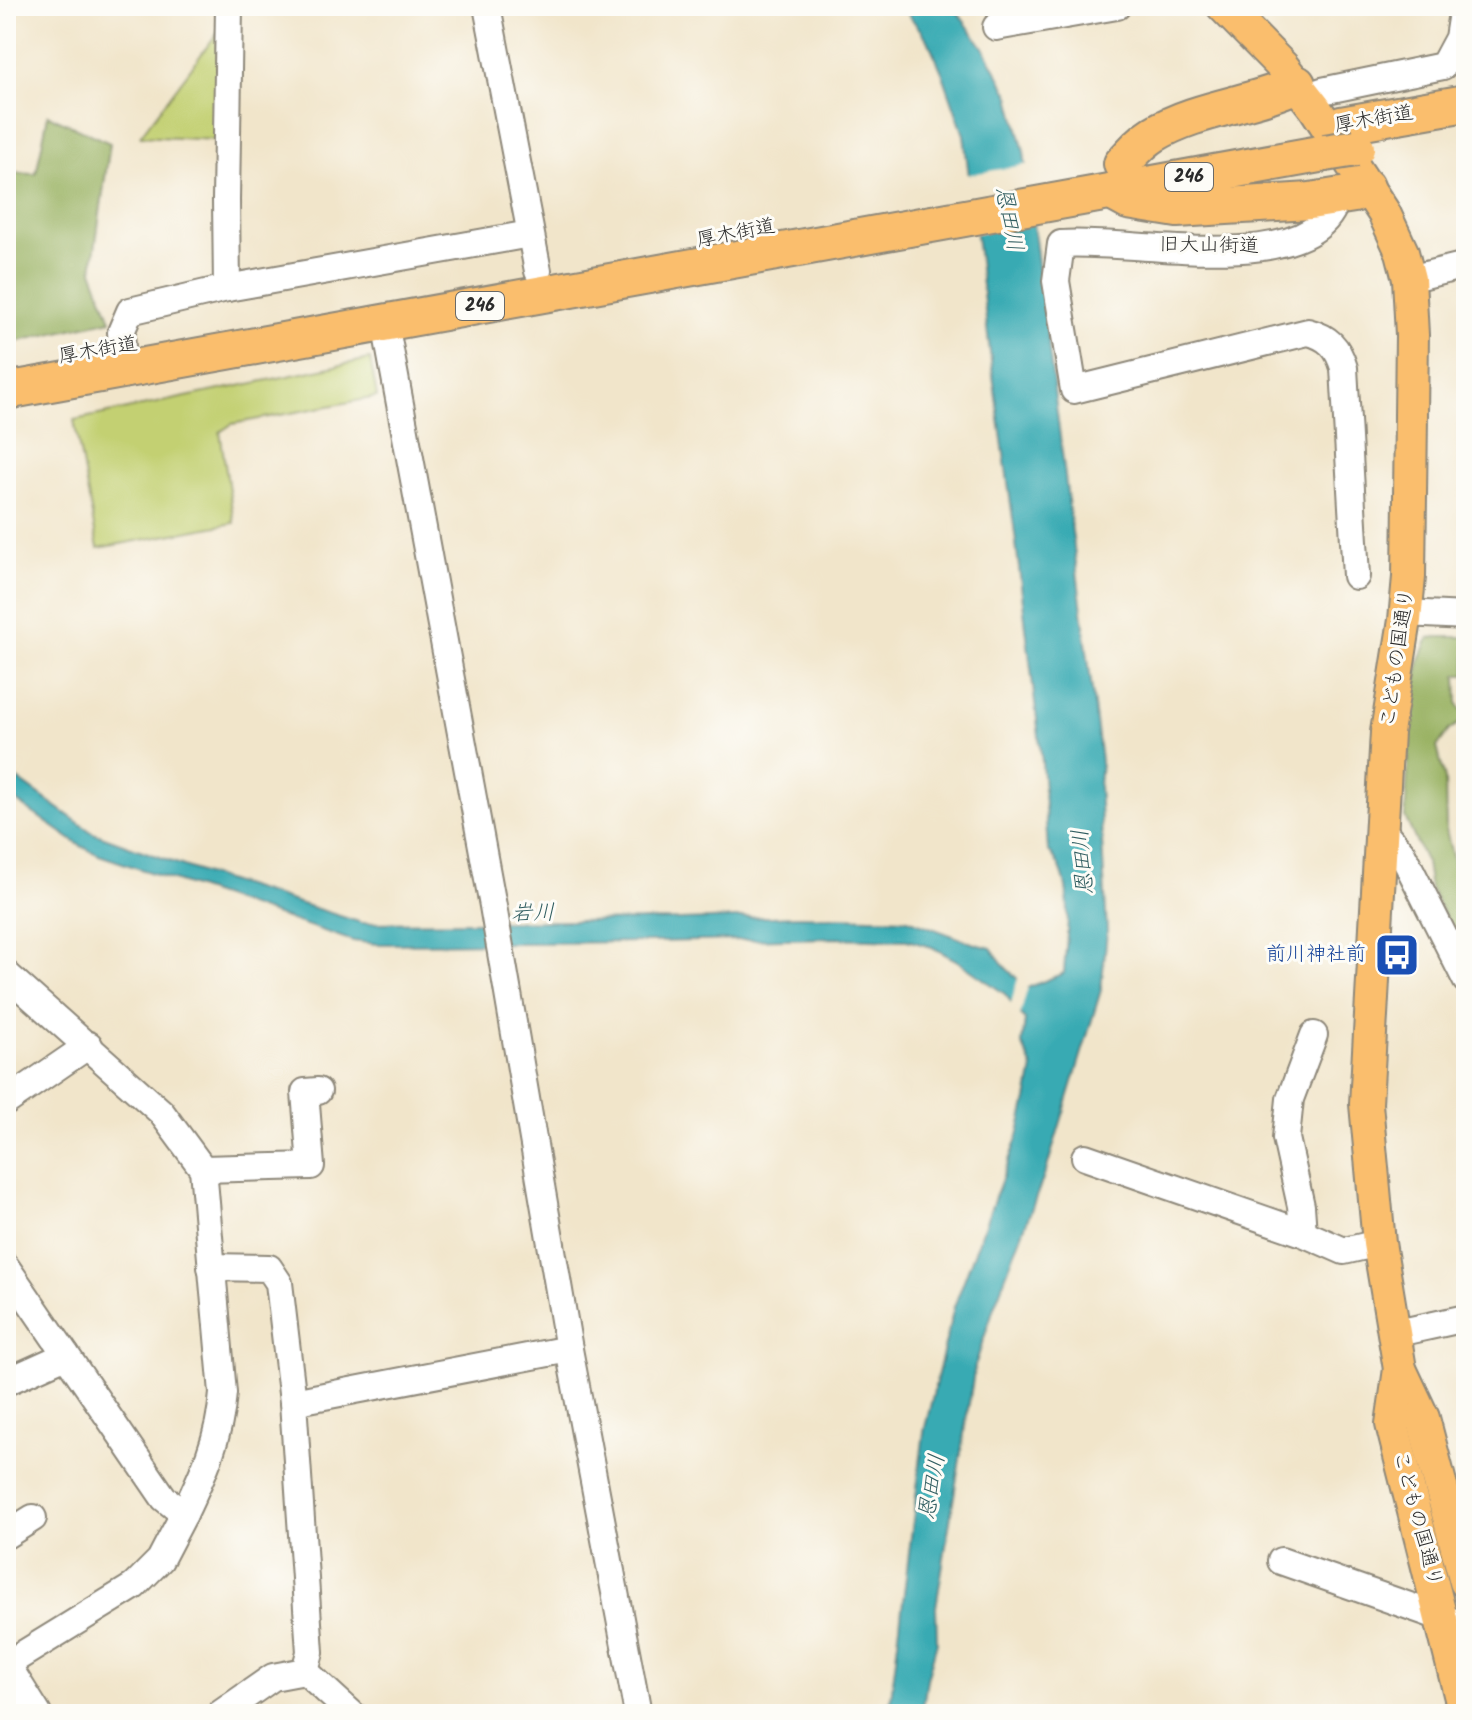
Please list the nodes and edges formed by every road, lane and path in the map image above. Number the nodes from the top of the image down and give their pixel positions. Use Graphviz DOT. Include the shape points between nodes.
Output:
graph roads {
  1 [pos="229,6"];
  2 [pos="487,6"];
  3 [pos="1117,6"];
  4 [pos="1223,6"];
  5 [pos="1463,6"];
  6 [pos="996,27"];
  7 [pos="1466,103"];
  8 [pos="1323,123"];
  9 [pos="1466,128"];
  10 [pos="1116,178"];
  11 [pos="1352,192"];
  12 [pos="951,208"];
  13 [pos="530,234"];
  14 [pos="1466,265"];
  15 [pos="538,271"];
  16 [pos="1409,279"];
  17 [pos="227,288"];
  18 [pos="385,323"];
  19 [pos="122,347"];
  20 [pos="6,367"];
  21 [pos="6,391"];
  22 [pos="1356,576"];
  23 [pos="1405,613"];
  24 [pos="1466,616"];
  25 [pos="1381,828"];
  26 [pos="6,974"];
  27 [pos="1466,980"];
  28 [pos="1314,1035"];
  29 [pos="89,1045"];
  30 [pos="305,1091"];
  31 [pos="6,1102"];
  32 [pos="1085,1157"];
  33 [pos="203,1169"];
  34 [pos="1303,1233"];
  35 [pos="1379,1243"];
  36 [pos="6,1267"];
  37 [pos="211,1267"];
  38 [pos="1466,1318"];
  39 [pos="1393,1334"];
  40 [pos="569,1349"];
  41 [pos="66,1355"];
  42 [pos="1400,1369"];
  43 [pos="6,1382"];
  44 [pos="293,1402"];
  45 [pos="184,1514"];
  46 [pos="33,1518"];
  47 [pos="6,1535"];
  48 [pos="1281,1561"];
  49 [pos="1466,1582"];
  50 [pos="1454,1622"];
  51 [pos="6,1664"];
  52 [pos="305,1671"];
  53 [pos="237,1709"];
  54 [pos="38,1714"];
  55 [pos="352,1714"];
  56 [pos="638,1714"];
  57 [pos="1465,1714"];
  1 -- 17 [label="street"];
  2 -- 13 [label="street"];
  3 -- 6 [label="street"];
  4 -- 8 [label="main road, こどもの国通り"];
  5 -- 8 [label="street" via="1458,38 1443,66 1322,91"];
  7 -- 8 [label="highway, 厚木街道 / 246"];
  8 -- 9 [label="highway, 厚木街道 / 246"];
  8 -- 10 [label="highway, 厚木街道 / 246"];
  8 -- 10 [label="highway" via="1278,93 1152,135"];
  8 -- 11 [label="main road, こどもの国通り"];
  10 -- 11 [label="highway" via="1128,201 1177,209"];
  10 -- 12 [label="highway, 厚木街道 / 246"];
  11 -- 16 [label="main road, こどもの国通り" via="1384,213"];
  11 -- 22 [label="street, 旧大山街道" via="1310,231 1258,249 1061,244 1056,281 1074,390 1308,332 1333,344 1344,368"];
  12 -- 15 [label="highway, 厚木街道 / 246"];
  12 -- 18 [label="highway, 厚木街道 / 246"];
  13 -- 15 [label="street"];
  13 -- 17 [label="street"];
  14 -- 16 [label="street"];
  15 -- 19 [label="highway, 厚木街道 / 246"];
  16 -- 23 [label="main road, こどもの国通り"];
  17 -- 19 [label="street" via="130,311 121,332"];
  18 -- 21 [label="highway, 厚木街道 / 246"];
  18 -- 40 [label="street"];
  19 -- 20 [label="highway, 厚木街道 / 246"];
  23 -- 24 [label="street"];
  23 -- 25 [label="main road, こどもの国通り" via="1389,711"];
  25 -- 27 [label="street" via="1402,853"];
  25 -- 35 [label="main road, こどもの国通り" via="1366,1104"];
  26 -- 29 [label="street"];
  28 -- 34 [label="street" via="1290,1099 1286,1138"];
  29 -- 31 [label="street"];
  29 -- 33 [label="street" via="161,1112"];
  30 -- 33 [label="street" via="311,1166"];
  32 -- 34 [label="street"];
  33 -- 37 [label="street"];
  34 -- 35 [label="street" via="1344,1251"];
  35 -- 39 [label="main road, こどもの国通り"];
  36 -- 41 [label="street"];
  37 -- 44 [label="street" via="269,1268 279,1283"];
  37 -- 45 [label="street" via="221,1422"];
  38 -- 39 [label="street"];
  39 -- 42 [label="main road, こどもの国通り"];
  40 -- 44 [label="street"];
  40 -- 56 [label="street"];
  41 -- 43 [label="street"];
  41 -- 45 [label="street" via="164,1498"];
  42 -- 49 [label="main road, こどもの国通り" via="1423,1418"];
  42 -- 50 [label="main road, こどもの国通り" via="1392,1424"];
  44 -- 52 [label="street" via="310,1652"];
  45 -- 51 [label="street" via="160,1560 134,1586"];
  46 -- 47 [label="street"];
  48 -- 50 [label="street"];
  50 -- 57 [label="main road, こどもの国通り"];
  51 -- 54 [label="street"];
  52 -- 53 [label="street" via="273,1677"];
  52 -- 55 [label="street"];
}
